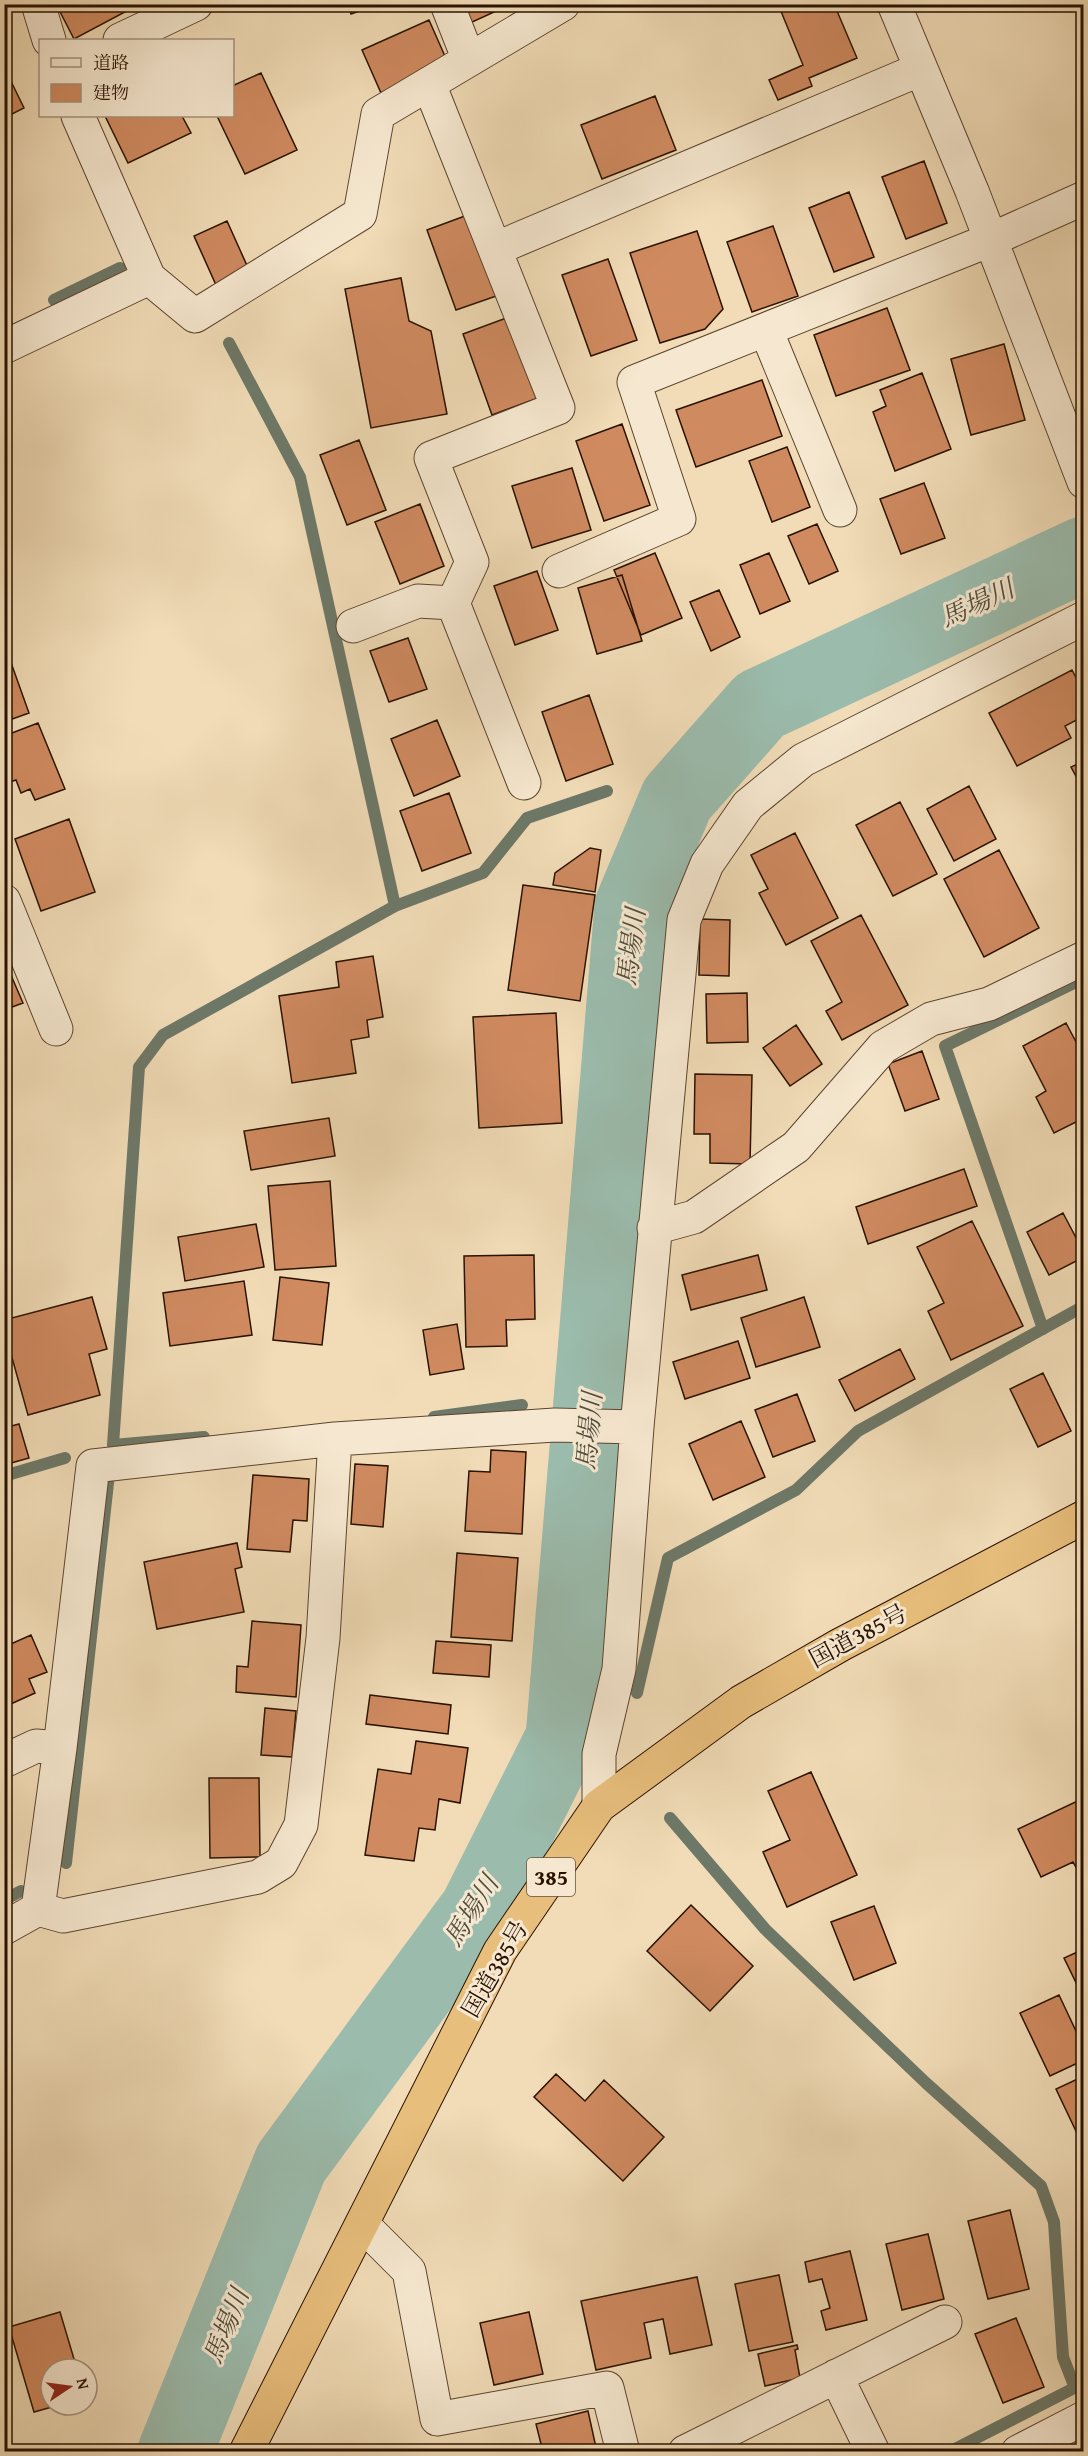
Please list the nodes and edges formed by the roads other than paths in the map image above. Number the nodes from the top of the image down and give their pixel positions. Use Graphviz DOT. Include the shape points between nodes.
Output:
graph roads {
  1 [pos="38,4"];
  2 [pos="196,4"];
  3 [pos="447,4"];
  4 [pos="563,4"];
  5 [pos="894,4"];
  6 [pos="49,39"];
  7 [pos="122,39"];
  8 [pos="470,60"];
  9 [pos="921,69"];
  10 [pos="429,84"];
  11 [pos="78,117"];
  12 [pos="1083,198"];
  13 [pos="990,240"];
  14 [pos="495,249"];
  15 [pos="149,278"];
  16 [pos="766,330"];
  17 [pos="4,347"];
  18 [pos="1083,482"];
  19 [pos="840,510"];
  20 [pos="559,571"];
  21 [pos="453,603"];
  22 [pos="1083,618"];
  23 [pos="353,626"];
  24 [pos="524,783"];
  25 [pos="4,901"];
  26 [pos="1083,958"];
  27 [pos="56,1029"];
  28 [pos="654,1228"];
  29 [pos="637,1426"];
  30 [pos="335,1440"];
  31 [pos="1083,1517"];
  32 [pos="60,1748"];
  33 [pos="4,1761"];
  34 [pos="599,1806"];
  35 [pos="38,1910"];
  36 [pos="4,1928"];
  37 [pos="362,2224"];
  38 [pos="945,2322"];
  39 [pos="836,2376"];
  40 [pos="1083,2418"];
  41 [pos="246,2451"];
  42 [pos="622,2451"];
  43 [pos="685,2451"];
  44 [pos="873,2451"];
  45 [pos="1018,2451"];
  1 -- 6 [label="street"];
  2 -- 7 [label="street"];
  3 -- 8 [label="street"];
  4 -- 8 [label="street"];
  5 -- 9 [label="street"];
  8 -- 10 [label="street"];
  9 -- 13 [label="street"];
  9 -- 14 [label="street"];
  10 -- 14 [label="street"];
  10 -- 15 [label="street" via="378,114 360,214 195,316"];
  11 -- 15 [label="street"];
  12 -- 13 [label="street"];
  13 -- 16 [label="street"];
  13 -- 18 [label="street"];
  14 -- 21 [label="street" via="558,408 432,458 472,562"];
  15 -- 17 [label="street"];
  16 -- 19 [label="street"];
  16 -- 20 [label="street" via="634,381 679,519"];
  21 -- 23 [label="street" via="418,601"];
  21 -- 24 [label="street"];
  22 -- 28 [label="street" via="803,760 748,805 707,864 684,920"];
  25 -- 27 [label="street"];
  26 -- 28 [label="street" via="989,1004 931,1019 883,1047 796,1147 694,1217"];
  28 -- 29 [label="street"];
  29 -- 30 [label="street" via="555,1425"];
  29 -- 34 [label="street" via="619,1669 599,1754"];
  30 -- 32 [label="street" via="93,1466"];
  30 -- 35 [label="street" via="323,1638 301,1825 281,1863 258,1877 63,1916"];
  31 -- 34 [label="highway, 国道385号 / 385" via="840,1645 741,1702"];
  32 -- 33 [label="street" via="36,1746"];
  32 -- 35 [label="street"];
  34 -- 37 [label="highway, 国道385号 / 385" via="500,1951"];
  35 -- 36 [label="street"];
  37 -- 41 [label="highway, 国道385号 / 385"];
  37 -- 42 [label="street" via="409,2271 437,2419 607,2388"];
  38 -- 39 [label="street"];
  39 -- 43 [label="street"];
  39 -- 44 [label="street"];
  40 -- 45 [label="street"];
}
